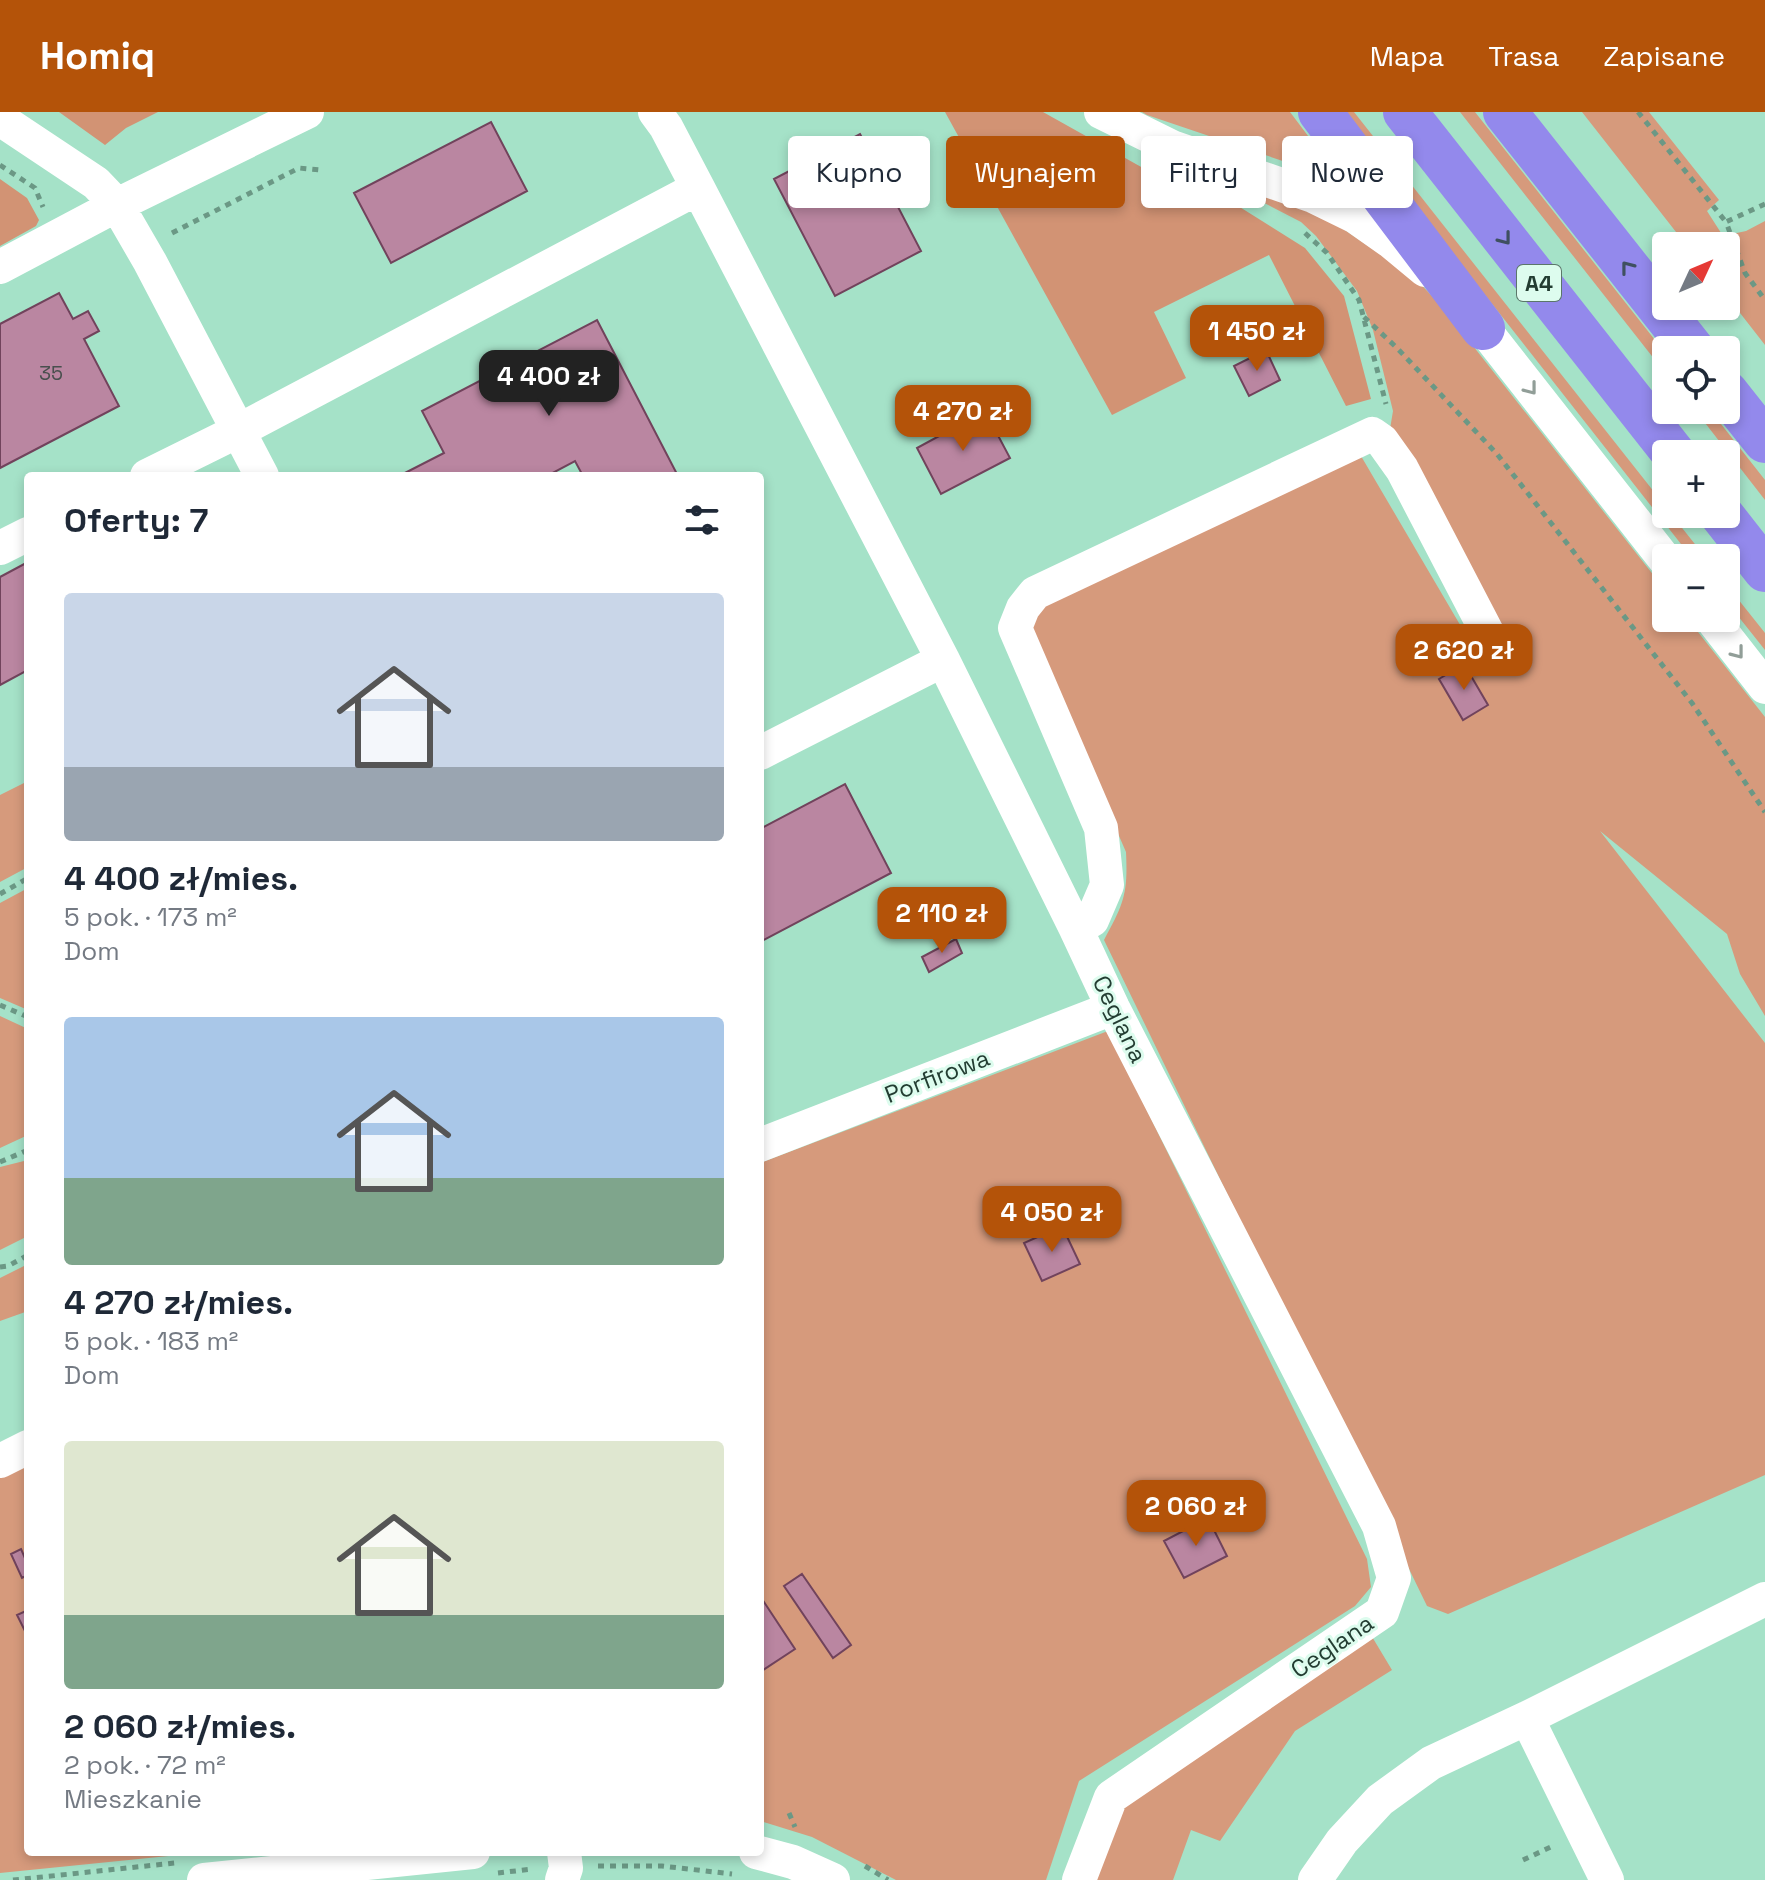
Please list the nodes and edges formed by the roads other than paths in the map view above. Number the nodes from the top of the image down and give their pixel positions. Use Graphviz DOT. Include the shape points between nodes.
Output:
graph roads {
  1 [pos="307,112"];
  2 [pos="655,112"];
  3 [pos="1101,112"];
  4 [pos="1320,112"];
  5 [pos="1405,112"];
  6 [pos="1505,112"];
  7 [pos="0,119"];
  8 [pos="698,188"];
  9 [pos="117,205"];
  10 [pos="0,267"];
  11 [pos="1483,328"];
  12 [pos="1682,336"];
  13 [pos="1740,410"];
  14 [pos="238,431"];
  15 [pos="1663,440"];
  16 [pos="1765,441"];
  17 [pos="155,472"];
  18 [pos="260,472"];
  19 [pos="1732,528"];
  20 [pos="24,536"];
  21 [pos="1653,544"];
  22 [pos="0,548"];
  23 [pos="1765,570"];
  24 [pos="1487,632"];
  25 [pos="1722,632"];
  26 [pos="943,660"];
  27 [pos="1765,687"];
  28 [pos="764,751"];
  29 [pos="1076,929"];
  30 [pos="1113,1008"];
  31 [pos="764,1143"];
  32 [pos="24,1449"];
  33 [pos="0,1461"];
  34 [pos="1765,1599"];
  35 [pos="1527,1718"];
  36 [pos="764,1854"];
  37 [pos="414,1856"];
  38 [pos="564,1856"];
  39 [pos="193,1871"];
  40 [pos="818,1877"];
  41 [pos="562,1880"];
  42 [pos="1079,1880"];
  43 [pos="1315,1880"];
  44 [pos="1607,1880"];
  1 -- 9 [label="street"];
  2 -- 8 [label="street, Ceglana"];
  3 -- 11 [label="street" via="1172,147 1286,185 1356,217 1407,254"];
  4 -- 11 [label="highway"];
  5 -- 15 [label="highway, A4, one-way"];
  12 -- 6 [label="highway, one-way"];
  7 -- 9 [label="street" via="96,183"];
  8 -- 14 [label="street"];
  8 -- 26 [label="street, Ceglana"];
  9 -- 10 [label="street"];
  9 -- 14 [label="street"];
  11 -- 21 [label="street, one-way"];
  13 -- 16 [label="highway"];
  14 -- 17 [label="street"];
  14 -- 18 [label="street"];
  19 -- 23 [label="highway"];
  20 -- 22 [label="street"];
  24 -- 29 [label="street" via="1402,469 1372,434 1035,593 1015,628 1101,828 1107,885 1092,920"];
  25 -- 27 [label="street, one-way"];
  26 -- 28 [label="street"];
  26 -- 29 [label="street, Ceglana"];
  29 -- 30 [label="street, Ceglana"];
  30 -- 31 [label="street, Porfirowa"];
  30 -- 42 [label="street, Ceglana" via="1379,1526 1394,1578 1382,1612 1111,1797"];
  32 -- 33 [label="street"];
  34 -- 35 [label="street"];
  35 -- 43 [label="street" via="1431,1763 1380,1800"];
  35 -- 44 [label="street"];
  36 -- 40 [label="street" via="793,1862"];
  37 -- 39 [label="street"];
  38 -- 41 [label="street"];
}
